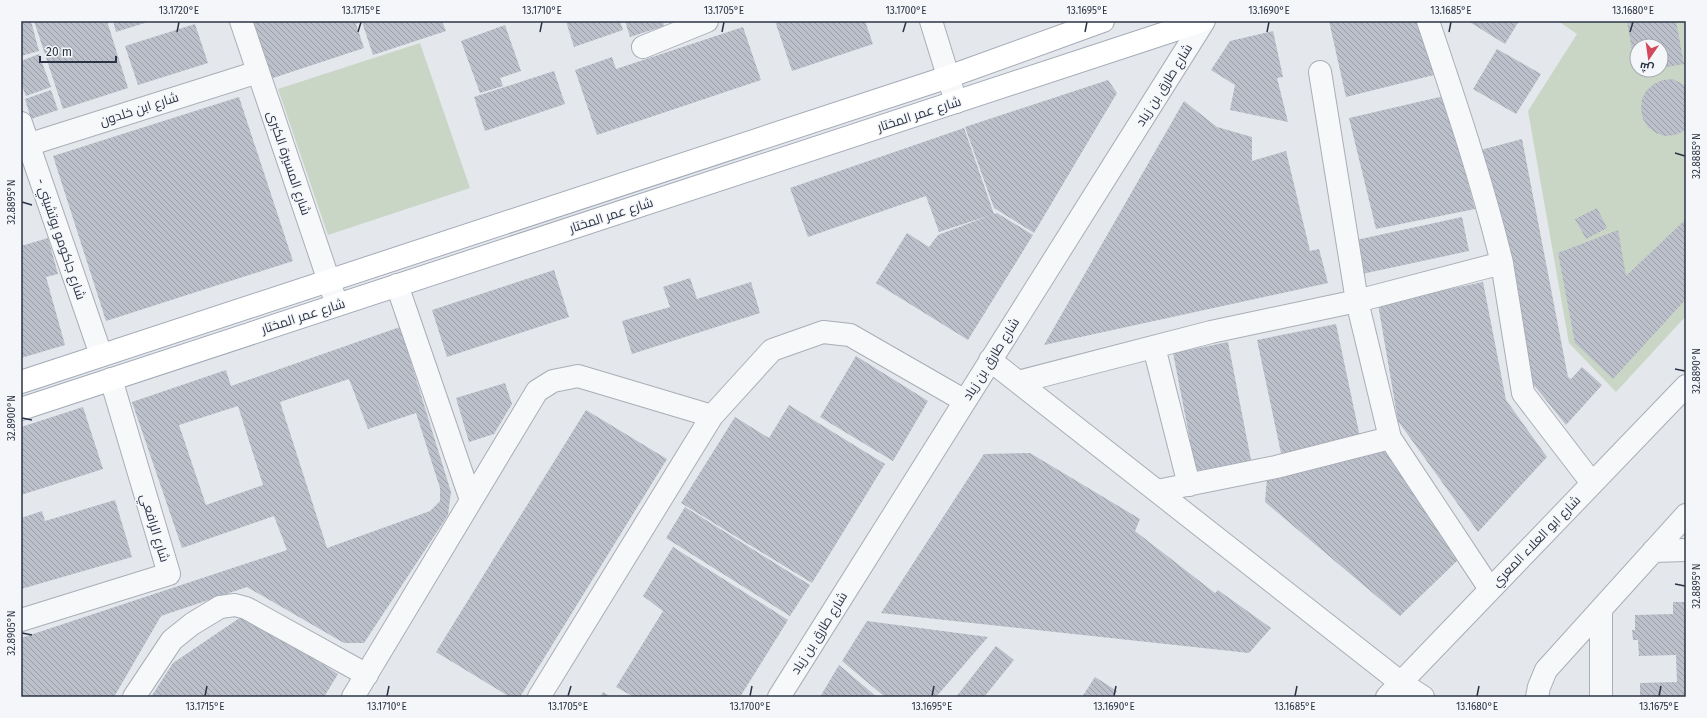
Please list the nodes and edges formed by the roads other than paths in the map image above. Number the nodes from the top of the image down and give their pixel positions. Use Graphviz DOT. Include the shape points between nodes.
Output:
graph roads {
  1 [pos="241,21"];
  2 [pos="707,21"];
  3 [pos="930,21"];
  4 [pos="1103,21"];
  5 [pos="1203,21"];
  6 [pos="1428,21"];
  7 [pos="643,47"];
  8 [pos="258,72"];
  9 [pos="1320,72"];
  10 [pos="948,77"];
  11 [pos="956,102"];
  12 [pos="21,123"];
  13 [pos="25,146"];
  14 [pos="1502,263"];
  15 [pos="329,280"];
  16 [pos="396,285"];
  17 [pos="1357,301"];
  18 [pos="337,305"];
  19 [pos="1154,347"];
  20 [pos="101,355"];
  21 [pos="990,360"];
  22 [pos="111,379"];
  23 [pos="21,382"];
  24 [pos="1018,382"];
  25 [pos="1686,386"];
  26 [pos="965,401"];
  27 [pos="21,409"];
  28 [pos="712,416"];
  29 [pos="1390,438"];
  30 [pos="1592,483"];
  31 [pos="1189,485"];
  32 [pos="1157,491"];
  33 [pos="471,500"];
  34 [pos="1686,515"];
  35 [pos="1686,550"];
  36 [pos="1653,551"];
  37 [pos="1490,589"];
  38 [pos="1601,610"];
  39 [pos="21,620"];
  40 [pos="367,675"];
  41 [pos="1399,692"];
  42 [pos="134,697"];
  43 [pos="353,697"];
  44 [pos="539,697"];
  45 [pos="779,697"];
  46 [pos="1423,697"];
  47 [pos="1537,697"];
  48 [pos="1601,697"];
  1 -- 8 [label="street, شارع المسيرة الكبرى"];
  2 -- 7 [label="street"];
  3 -- 10 [label="street"];
  4 -- 10 [label="main road, شارع عمر المختار"];
  5 -- 11 [label="main road, شارع عمر المختار"];
  5 -- 21 [label="street, شارع طارق بن زياد"];
  6 -- 14 [label="street" via="1488,205"];
  8 -- 13 [label="street, شارع ابن خلدون"];
  8 -- 15 [label="street, شارع المسيرة الكبرى"];
  9 -- 17 [label="street"];
  10 -- 11 [label="street"];
  10 -- 15 [label="main road, شارع عمر المختار"];
  11 -- 16 [label="main road, شارع عمر المختار"];
  12 -- 13 [label="street, - شارع جاكومو بوتشيني"];
  13 -- 20 [label="street, - شارع جاكومو بوتشيني"];
  14 -- 17 [label="street"];
  14 -- 30 [label="street" via="1523,393"];
  15 -- 18 [label="street, شارع المسيرة الكبرى"];
  15 -- 20 [label="main road, شارع عمر المختار"];
  16 -- 18 [label="main road, شارع عمر المختار"];
  16 -- 33 [label="street"];
  17 -- 19 [label="street" via="1211,332"];
  17 -- 29 [label="street"];
  18 -- 22 [label="main road, شارع عمر المختار"];
  19 -- 24 [label="street"];
  19 -- 31 [label="street"];
  20 -- 23 [label="main road, شارع عمر المختار"];
  21 -- 24 [label="street"];
  21 -- 26 [label="street, شارع طارق بن زياد"];
  22 -- 27 [label="main road, شارع عمر المختار"];
  22 -- 39 [label="street, شارع الرافعي" via="169,574"];
  24 -- 32 [label="street"];
  25 -- 30 [label="street, شارع ابو العلاء المعري"];
  26 -- 28 [label="street" via="850,335 823,332 772,350"];
  26 -- 45 [label="street, شارع طارق بن زياد"];
  28 -- 33 [label="street" via="578,376 553,381 537,391"];
  28 -- 44 [label="street"];
  29 -- 31 [label="street" via="1276,467"];
  29 -- 37 [label="street"];
  30 -- 37 [label="street, شارع ابو العلاء المعري"];
  31 -- 32 [label="street"];
  32 -- 41 [label="street"];
  33 -- 40 [label="street"];
  34 -- 36 [label="street"];
  35 -- 36 [label="street"];
  36 -- 38 [label="street"];
  37 -- 41 [label="street, شارع ابو العلاء المعري"];
  38 -- 47 [label="street" via="1546,670"];
  38 -- 48 [label="street"];
  40 -- 42 [label="street" via="246,608 235,605 220,607 172,640"];
  40 -- 43 [label="street"];
  41 -- 46 [label="street"];
}
